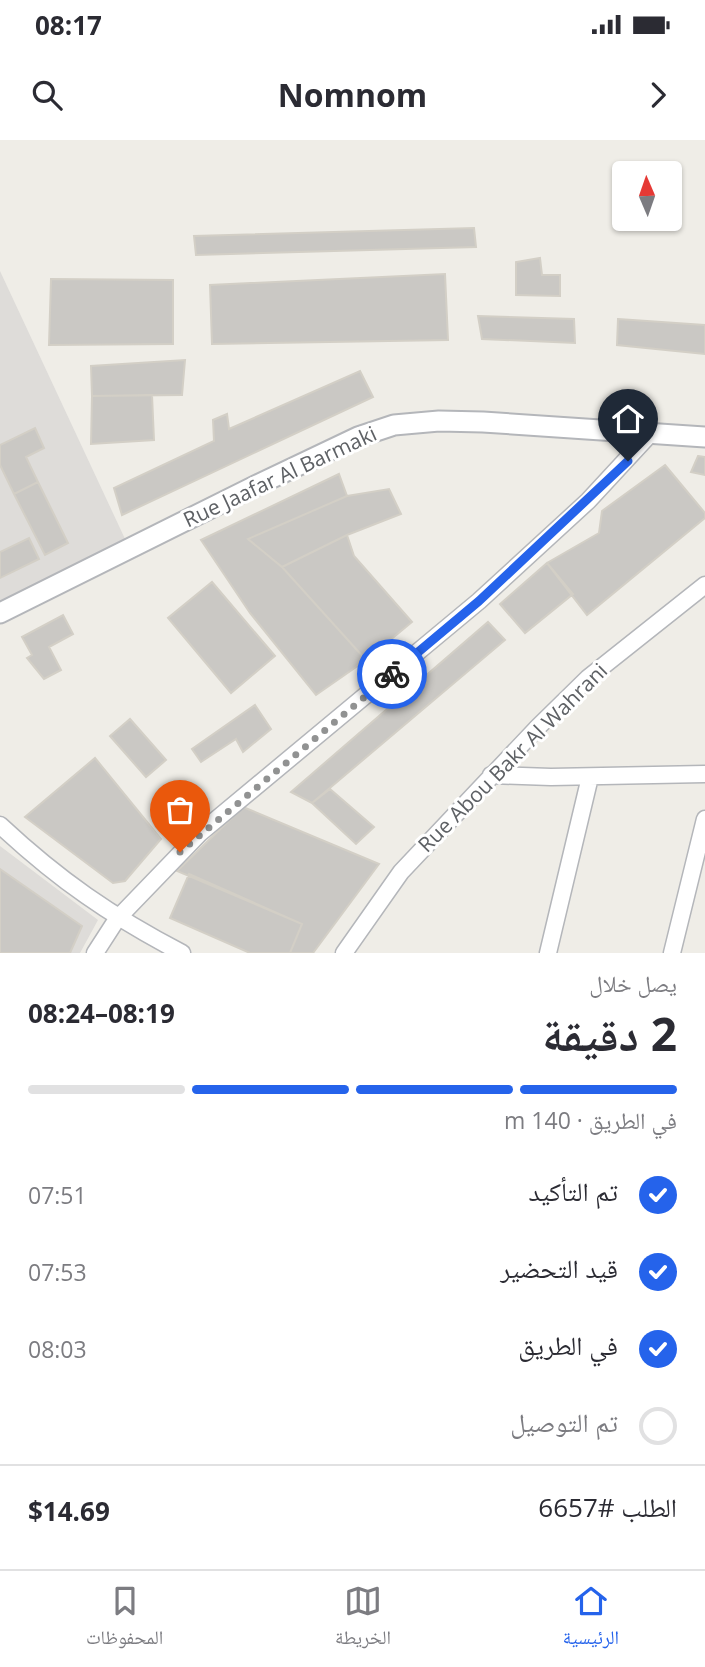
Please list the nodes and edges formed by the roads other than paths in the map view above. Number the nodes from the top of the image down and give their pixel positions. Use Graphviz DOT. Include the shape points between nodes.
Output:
graph roads {
  1 [pos="650,434"];
  2 [pos="705,437"];
  3 [pos="705,585"];
  4 [pos="0,613"];
  5 [pos="705,774"];
  6 [pos="492,775"];
  7 [pos="590,777"];
  8 [pos="705,819"];
  9 [pos="0,825"];
  10 [pos="117,919"];
  11 [pos="94,953"];
  12 [pos="182,953"];
  13 [pos="344,953"];
  14 [pos="548,953"];
  15 [pos="672,953"];
  1 -- 2 [label="street, Rue Jaafar Al Barmaki"];
  1 -- 4 [label="street, Rue Jaafar Al Barmaki" via="483,422 394,425 255,486"];
  1 -- 10 [label="street" via="588,501 479,601 210,824"];
  3 -- 6 [label="street, Rue Abou Bakr Al Wahrani" via="588,678"];
  5 -- 7 [label="street"];
  6 -- 7 [label="street"];
  6 -- 13 [label="street, Rue Abou Bakr Al Wahrani" via="401,872"];
  7 -- 14 [label="street"];
  8 -- 15 [label="street"];
  9 -- 10 [label="street" via="34,858"];
  10 -- 11 [label="street"];
  10 -- 12 [label="street"];
}
